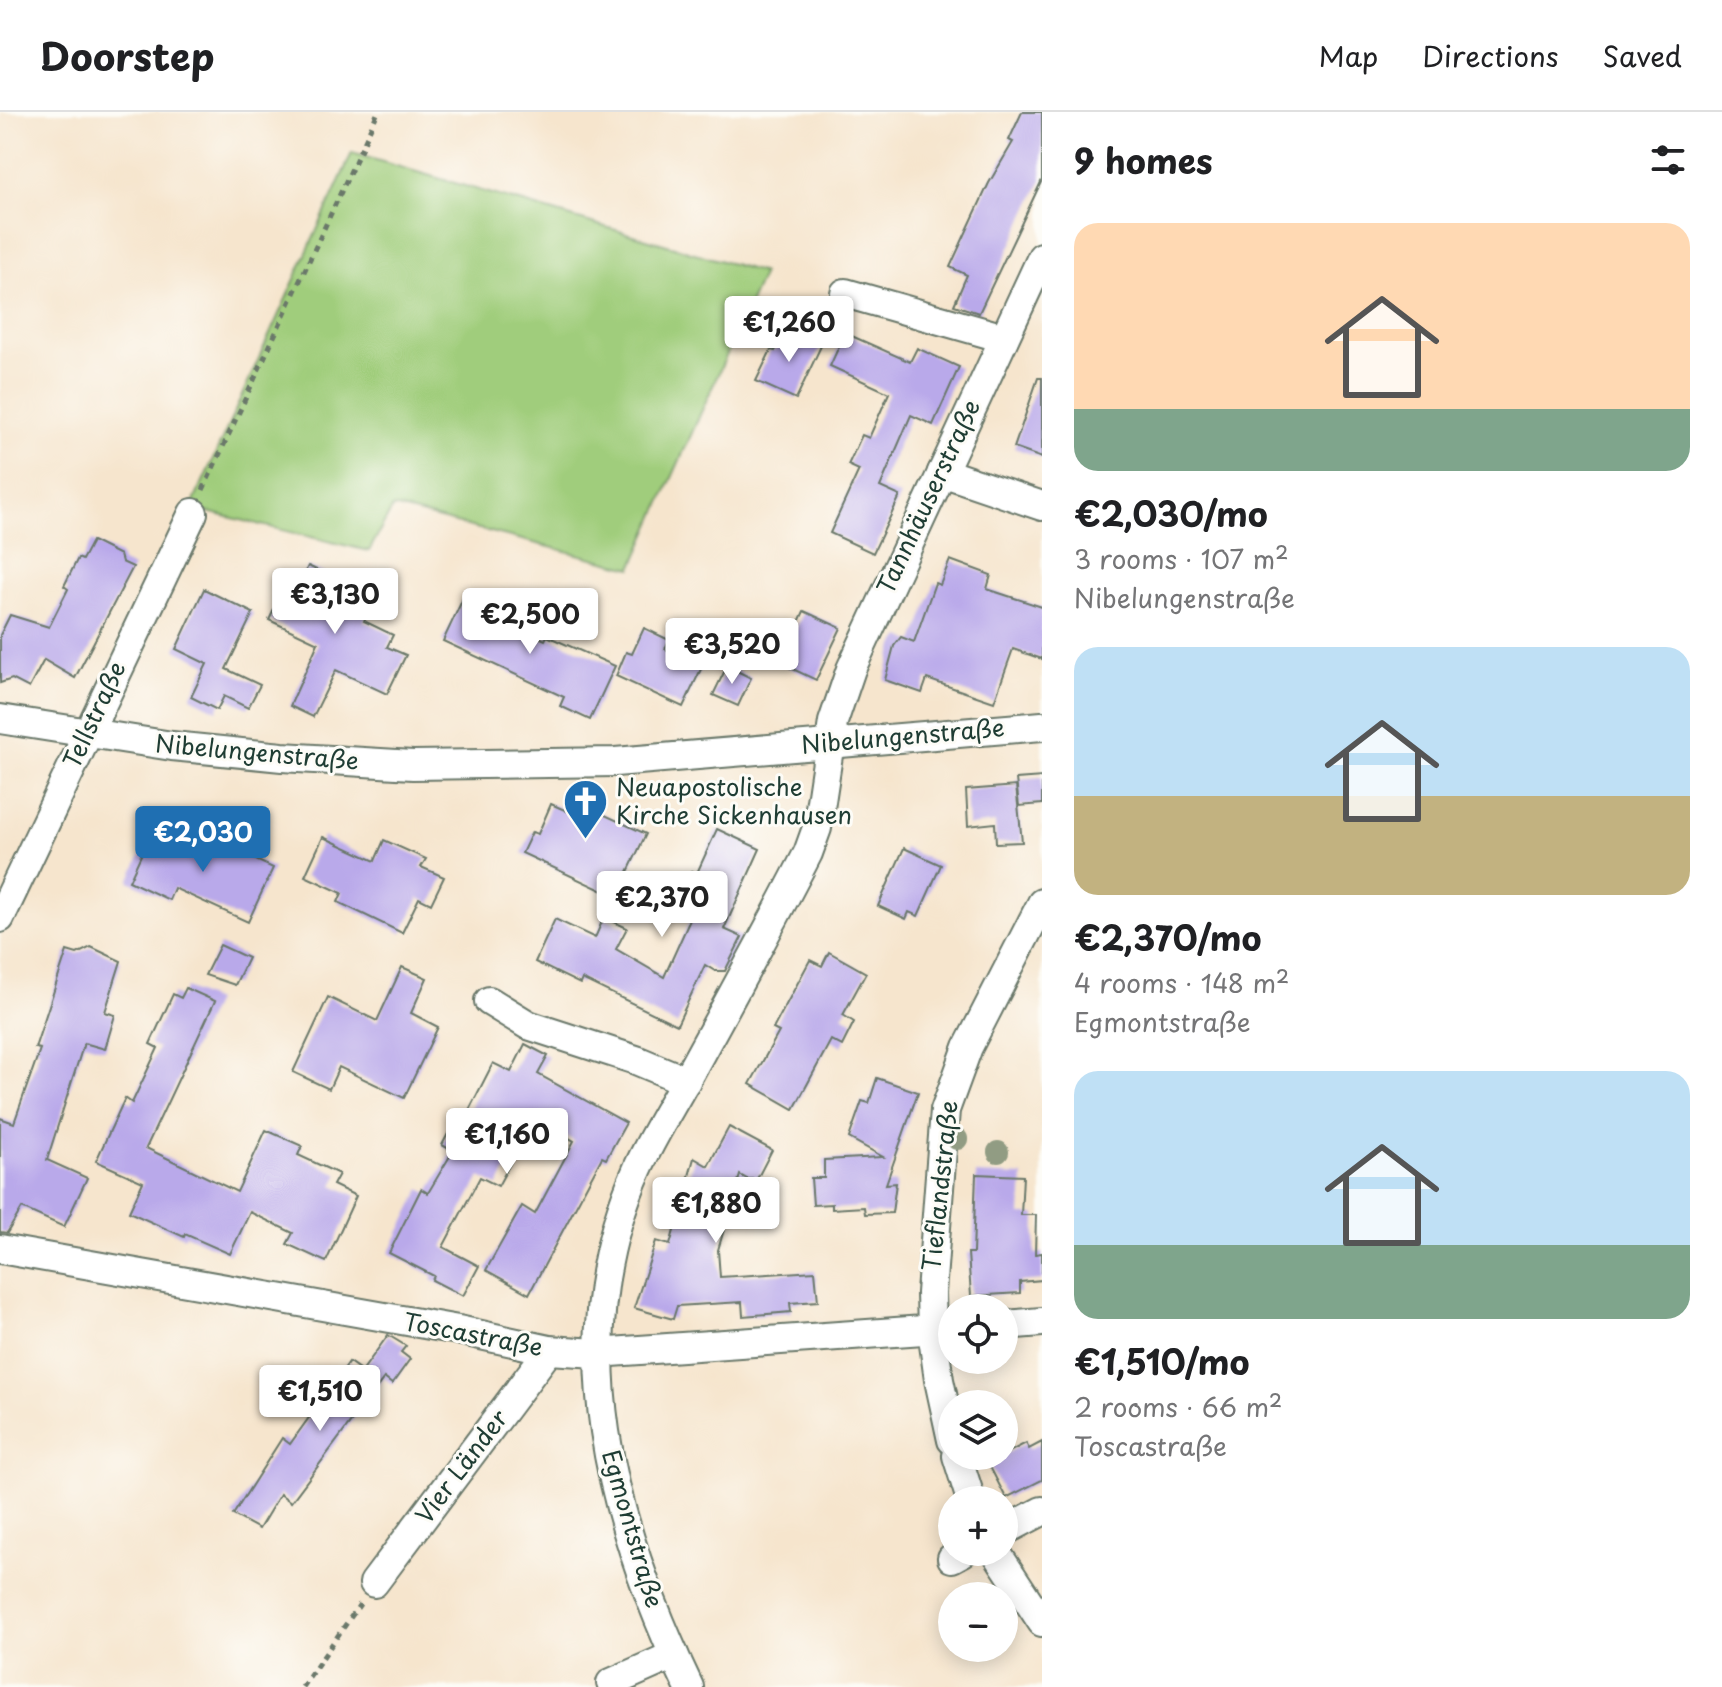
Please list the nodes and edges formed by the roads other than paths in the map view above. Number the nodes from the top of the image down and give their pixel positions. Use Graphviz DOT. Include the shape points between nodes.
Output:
graph roads {
  1 [pos="1042,257"];
  2 [pos="845,293"];
  3 [pos="1004,338"];
  4 [pos="942,472"];
  5 [pos="1042,506"];
  6 [pos="193,513"];
  7 [pos="0,719"];
  8 [pos="1042,726"];
  9 [pos="86,734"];
  10 [pos="829,743"];
  11 [pos="1042,903"];
  12 [pos="0,918"];
  13 [pos="489,1001"];
  14 [pos="686,1081"];
  15 [pos="0,1249"];
  16 [pos="938,1301"];
  17 [pos="1042,1322"];
  18 [pos="1018,1324"];
  19 [pos="938,1329"];
  20 [pos="549,1350"];
  21 [pos="597,1353"];
  22 [pos="1042,1511"];
  23 [pos="1018,1524"];
  24 [pos="1005,1566"];
  25 [pos="374,1583"];
  26 [pos="1042,1622"];
  27 [pos="674,1655"];
  28 [pos="611,1683"];
  29 [pos="689,1687"];
  1 -- 3 [label="street, Tannhäuserstraße"];
  2 -- 3 [label="street"];
  3 -- 4 [label="street, Tannhäuserstraße"];
  4 -- 5 [label="street"];
  4 -- 10 [label="street, Tannhäuserstraße" via="851,669"];
  6 -- 9 [label="street, Tellstraße"];
  7 -- 9 [label="street, Nibelungenstraße"];
  8 -- 10 [label="street, Nibelungenstraße"];
  9 -- 10 [label="street, Nibelungenstraße" via="282,757 413,765 615,762"];
  9 -- 12 [label="street, Tellstraße"];
  10 -- 14 [label="street, Egmontstraße" via="817,828 808,853"];
  11 -- 16 [label="street, Tieflandstraße" via="968,1047 945,1110 932,1259"];
  13 -- 14 [label="street" via="528,1025"];
  14 -- 21 [label="street, Egmontstraße" via="626,1201 604,1285"];
  15 -- 20 [label="street, Toscastraße"];
  17 -- 18 [label="street"];
  19 -- 21 [label="street, Toscastraße"];
  20 -- 21 [label="street, Toscastraße"];
  20 -- 25 [label="street, Vier Länder"];
  21 -- 27 [label="street, Egmontstraße" via="599,1395 619,1503"];
  22 -- 23 [label="street"];
  24 -- 26 [label="street"];
  27 -- 28 [label="street"];
  27 -- 29 [label="street, Egmontstraße"];
}
